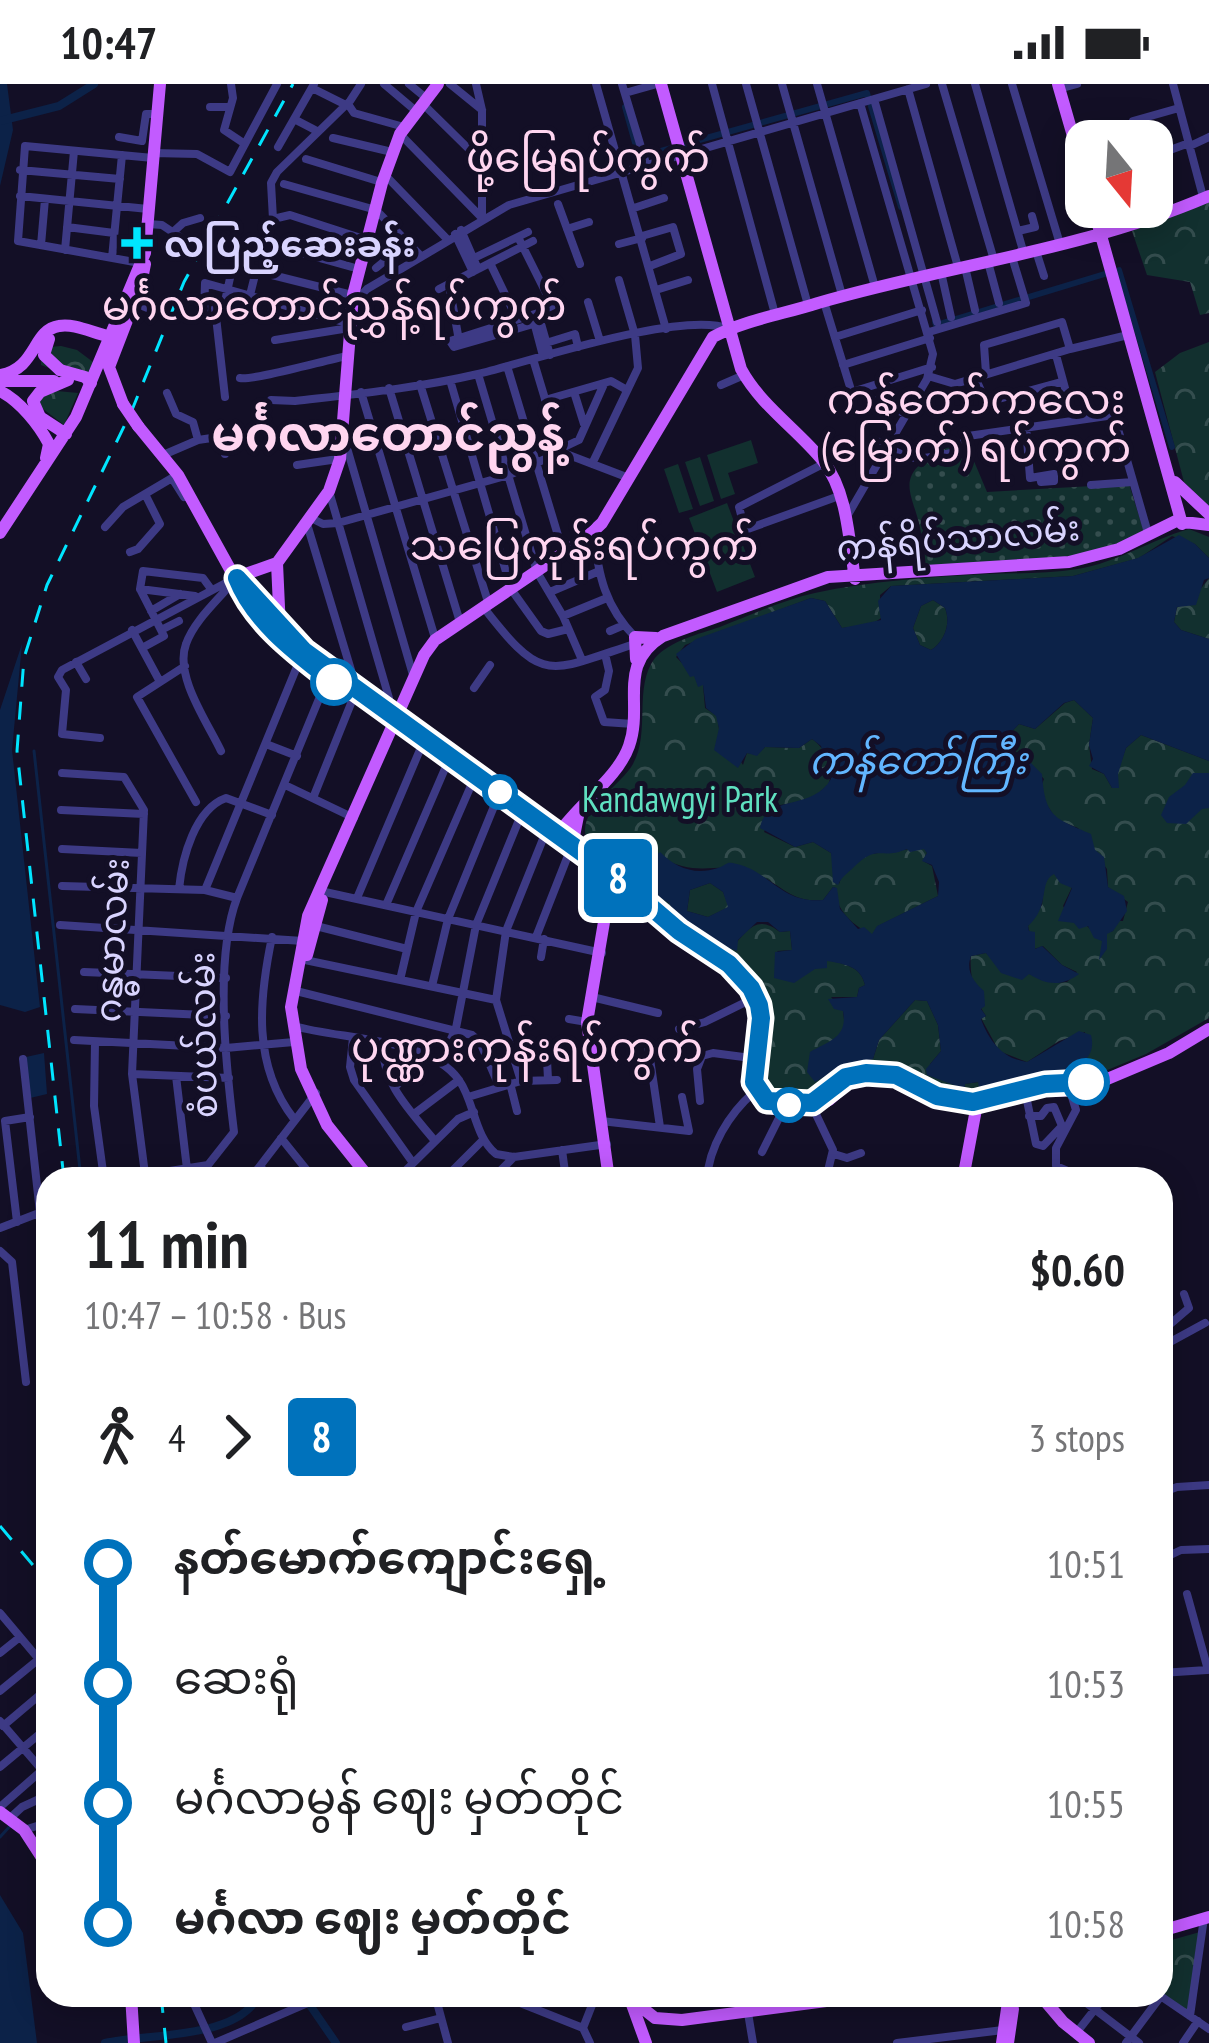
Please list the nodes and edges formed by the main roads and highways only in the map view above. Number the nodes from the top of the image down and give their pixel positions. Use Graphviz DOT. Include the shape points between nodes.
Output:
graph roads {
  1 [pos="160,84"];
  2 [pos="438,84"];
  3 [pos="659,84"];
  4 [pos="1067,85"];
  5 [pos="1072,120"];
  6 [pos="1206,190"];
  7 [pos="1100,228"];
  8 [pos="1100,231"];
  9 [pos="143,258"];
  10 [pos="730,329"];
  11 [pos="108,337"];
  12 [pos="64,375"];
  13 [pos="0,378"];
  14 [pos="96,380"];
  15 [pos="0,391"];
  16 [pos="123,404"];
  17 [pos="43,433"];
  18 [pos="64,437"];
  19 [pos="1168,464"];
  20 [pos="44,465"];
  21 [pos="1175,482"];
  22 [pos="1209,514"];
  23 [pos="1185,523"];
  24 [pos="1209,528"];
  25 [pos="0,533"];
  26 [pos="277,563"];
  27 [pos="855,577"];
  28 [pos="237,578"];
  29 [pos="483,609"];
  30 [pos="278,631"];
  31 [pos="642,645"];
  32 [pos="303,654"];
  33 [pos="426,657"];
  34 [pos="356,693"];
  35 [pos="394,719"];
  36 [pos="600,789"];
  37 [pos="353,818"];
  38 [pos="563,837"];
  39 [pos="614,878"];
  40 [pos="634,898"];
  41 [pos="609,907"];
  42 [pos="306,942"];
  43 [pos="600,953"];
  44 [pos="753,998"];
  45 [pos="1209,1025"];
  46 [pos="590,1026"];
  47 [pos="296,1032"];
  48 [pos="754,1092"];
  49 [pos="314,1094"];
  50 [pos="977,1104"];
  51 [pos="812,1106"];
  52 [pos="360,1167"];
  53 [pos="369,1167"];
  54 [pos="611,1167"];
  55 [pos="965,1167"];
  56 [pos="3,1812"];
  57 [pos="27,1833"];
  58 [pos="36,1837"];
  59 [pos="36,1848"];
  60 [pos="1207,1921"];
  61 [pos="1173,1931"];
  62 [pos="132,2007"];
  63 [pos="635,2007"];
  64 [pos="643,2007"];
  65 [pos="651,2007"];
  66 [pos="760,2007"];
  67 [pos="1009,2007"];
  68 [pos="1046,2007"];
  69 [pos="750,2010"];
  70 [pos="656,2018"];
  71 [pos="647,2038"];
  72 [pos="1005,2038"];
  73 [pos="1081,2041"];
  74 [pos="134,2043"];
  1 -- 9 [label="main road"];
  2 -- 26 [label="main road" via="392,152 359,268 340,459 329,491"];
  3 -- 10 [label="main road"];
  4 -- 5 [label="main road"];
  6 -- 8 [label="main road"];
  6 -- 8 [label="main road"];
  7 -- 8 [label="main road"];
  8 -- 10 [label="main road"];
  8 -- 19 [label="main road"];
  9 -- 11 [label="main road"];
  9 -- 16 [label="main road" via="142,284 110,367"];
  10 -- 27 [label="main road" via="761,399 825,463 840,495"];
  10 -- 29 [label="main road" via="700,353 594,532"];
  11 -- 13 [label="main road" via="54,326 22,368"];
  11 -- 14 [label="main road"];
  12 -- 13 [label="main road"];
  12 -- 14 [label="main road, bridge"];
  12 -- 14 [label="main road" via="43,350 62,332 91,343"];
  12 -- 18 [label="main road" via="33,401"];
  14 -- 16 [label="main road"];
  14 -- 18 [label="main road"];
  15 -- 17 [label="main road"];
  16 -- 28 [label="main road, bridge" via="163,454"];
  17 -- 18 [label="main road"];
  17 -- 20 [label="main road"];
  18 -- 20 [label="main road"];
  19 -- 21 [label="main road"];
  19 -- 23 [label="main road"];
  20 -- 25 [label="main road"];
  21 -- 22 [label="main road"];
  21 -- 23 [label="main road"];
  23 -- 24 [label="main road"];
  23 -- 27 [label="main road, ကန်ရိပ်သာလမ်း" via="1069,562"];
  23 -- 27 [label="main road" via="1124,555 1077,567"];
  26 -- 28 [label="main road"];
  26 -- 30 [label="main road"];
  27 -- 31 [label="main road"];
  27 -- 31 [label="main road, ကန်ရိပ်သာလမ်း" via="807,583"];
  28 -- 30 [label="main road"];
  29 -- 33 [label="main road"];
  29 -- 33 [label="main road" via="435,640"];
  30 -- 32 [label="main road"];
  31 -- 36 [label="main road, ကန်ရိပ်သာလမ်း" via="626,753"];
  31 -- 36 [label="main road" via="636,747"];
  32 -- 34 [label="main road"];
  32 -- 34 [label="main road"];
  33 -- 35 [label="main road"];
  33 -- 35 [label="main road"];
  34 -- 35 [label="main road"];
  35 -- 37 [label="main road"];
  35 -- 38 [label="main road"];
  35 -- 38 [label="main road" via="521,815"];
  36 -- 38 [label="main road"];
  37 -- 42 [label="main road"];
  37 -- 42 [label="main road" via="318,889"];
  38 -- 39 [label="main road"];
  38 -- 41 [label="main road"];
  39 -- 40 [label="main road"];
  39 -- 41 [label="main road"];
  39 -- 44 [label="main road" via="729,964"];
  40 -- 41 [label="main road"];
  40 -- 44 [label="main road"];
  41 -- 43 [label="main road"];
  42 -- 47 [label="main road"];
  42 -- 47 [label="main road" via="293,987"];
  43 -- 46 [label="main road"];
  43 -- 46 [label="main road"];
  44 -- 48 [label="main road"];
  44 -- 48 [label="main road" via="761,1018"];
  45 -- 50 [label="main road" via="1153,1060"];
  46 -- 54 [label="main road"];
  47 -- 49 [label="main road"];
  48 -- 51 [label="main road" via="776,1104"];
  48 -- 51 [label="main road" via="763,1106"];
  49 -- 52 [label="main road"];
  49 -- 53 [label="main road"];
  50 -- 51 [label="main road" via="865,1078"];
  50 -- 55 [label="main road"];
  56 -- 57 [label="main road"];
  57 -- 58 [label="main road"];
  57 -- 59 [label="main road"];
  60 -- 61 [label="main road"];
  62 -- 74 [label="main road"];
  63 -- 71 [label="main road"];
  64 -- 70 [label="main road"];
  65 -- 69 [label="main road" via="665,2014"];
  66 -- 69 [label="main road"];
  67 -- 72 [label="main road, bridge"];
  68 -- 73 [label="main road"];
  69 -- 70 [label="main road"];
  70 -- 71 [label="main road"];
}
